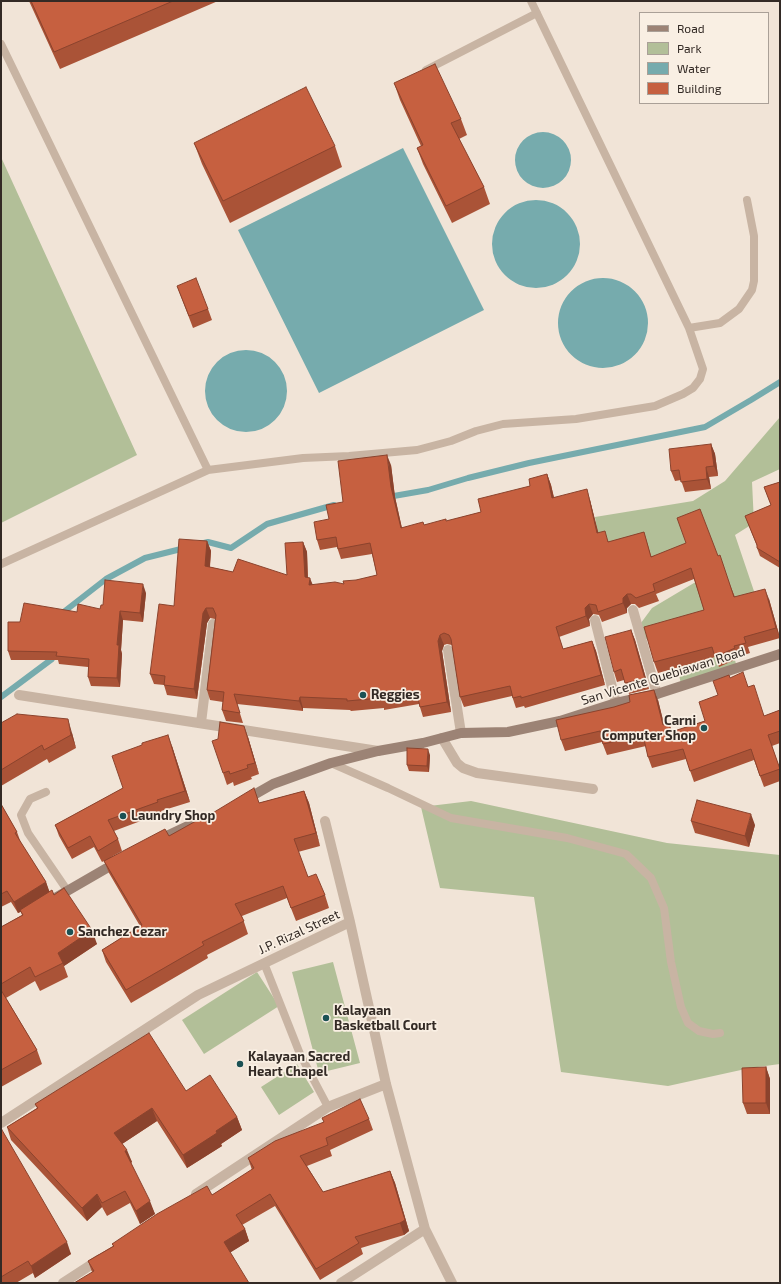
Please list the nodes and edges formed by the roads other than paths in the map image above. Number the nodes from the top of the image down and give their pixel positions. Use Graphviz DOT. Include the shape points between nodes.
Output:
graph roads {
  1 [pos="532,1"];
  2 [pos="537,13"];
  3 [pos="1,44"];
  4 [pos="416,75"];
  5 [pos="747,200"];
  6 [pos="689,328"];
  7 [pos="208,470"];
  8 [pos="1,564"];
  9 [pos="633,610"];
  10 [pos="595,620"];
  11 [pos="213,624"];
  12 [pos="448,650"];
  13 [pos="780,654"];
  14 [pos="657,694"];
  15 [pos="20,695"];
  16 [pos="616,703"];
  17 [pos="201,723"];
  18 [pos="461,733"];
  19 [pos="442,738"];
  20 [pos="378,751"];
  21 [pos="331,763"];
  22 [pos="593,789"];
  23 [pos="46,792"];
  24 [pos="235,806"];
  25 [pos="201,820"];
  26 [pos="325,821"];
  27 [pos="150,844"];
  28 [pos="129,855"];
  29 [pos="66,890"];
  30 [pos="49,902"];
  31 [pos="350,922"];
  32 [pos="264,963"];
  33 [pos="720,1033"];
  34 [pos="386,1084"];
  35 [pos="328,1106"];
  36 [pos="1,1123"];
  37 [pos="189,1199"];
  38 [pos="425,1228"];
  39 [pos="110,1252"];
  40 [pos="63,1283"];
  41 [pos="341,1283"];
  42 [pos="452,1283"];
  1 -- 2 [label="lane"];
  2 -- 4 [label="lane"];
  2 -- 6 [label="lane"];
  3 -- 7 [label="lane"];
  5 -- 6 [label="lane" via="754,236 752,290 739,309 720,323"];
  6 -- 7 [label="lane" via="703,369 700,378 693,388 655,406 576,419 503,424 417,450 303,458"];
  7 -- 8 [label="lane"];
  9 -- 14 [label="street"];
  10 -- 16 [label="street"];
  11 -- 17 [label="street"];
  12 -- 18 [label="street"];
  13 -- 14 [label="street, San Vicente Quebiawan Road"];
  14 -- 16 [label="street, San Vicente Quebiawan Road"];
  15 -- 17 [label="street"];
  16 -- 18 [label="street, San Vicente Quebiawan Road" via="560,721 508,732"];
  17 -- 20 [label="street"];
  18 -- 19 [label="street, San Vicente Quebiawan Road"];
  19 -- 20 [label="street, San Vicente Quebiawan Road"];
  19 -- 22 [label="street" via="457,763 463,768"];
  20 -- 21 [label="street, San Vicente Quebiawan Road"];
  21 -- 24 [label="street, San Vicente Quebiawan Road" via="273,784"];
  21 -- 33 [label="lane" via="451,818 567,838 626,854 651,878 664,908 671,962 681,1007 688,1023 699,1031"];
  23 -- 29 [label="lane" via="30,799 21,815 28,833"];
  25 -- 27 [label="street"];
  26 -- 31 [label="street"];
  28 -- 29 [label="street"];
  29 -- 30 [label="street"];
  31 -- 32 [label="street, J.P. Rizal Street"];
  31 -- 34 [label="street, J.P. Rizal Street"];
  32 -- 35 [label="lane" via="300,1054"];
  32 -- 36 [label="street, J.P. Rizal Street" via="198,995"];
  34 -- 35 [label="street"];
  34 -- 38 [label="street, J.P. Rizal Street"];
  35 -- 37 [label="street"];
  38 -- 41 [label="street"];
  38 -- 42 [label="street, J.P. Rizal Street"];
  39 -- 40 [label="street"];
}
